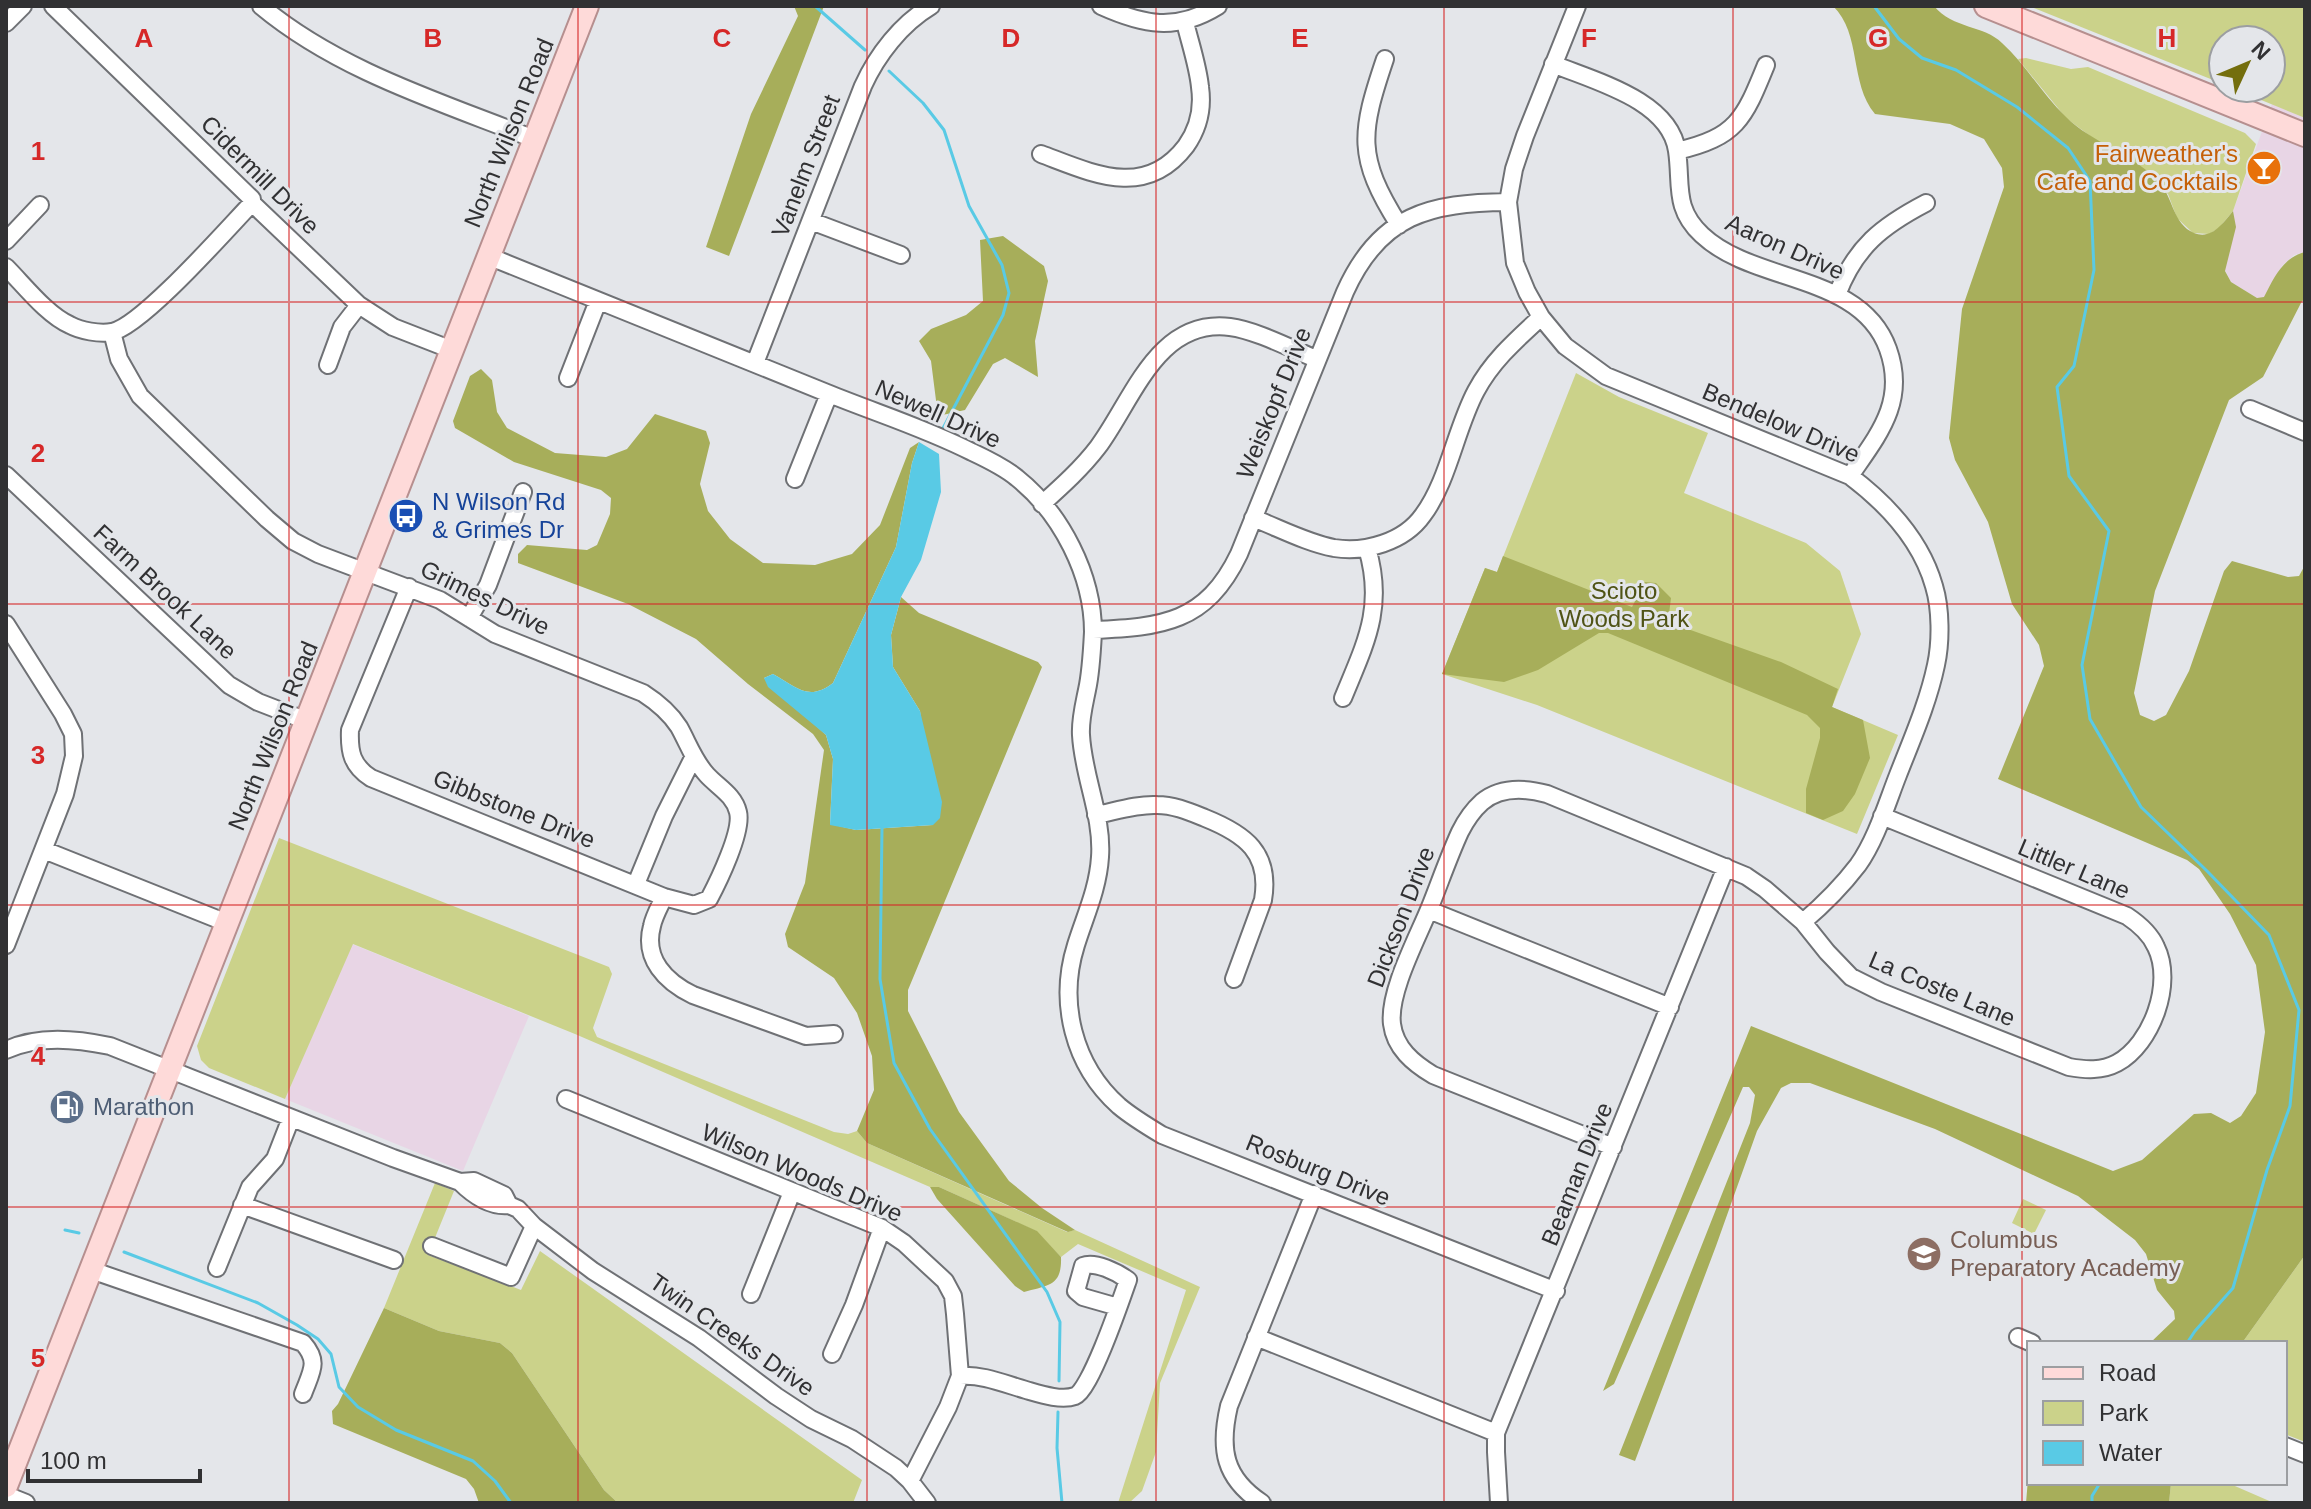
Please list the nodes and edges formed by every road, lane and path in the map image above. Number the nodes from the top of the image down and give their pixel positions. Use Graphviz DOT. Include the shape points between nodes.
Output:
graph roads {
  1 [pos="23,6"];
  2 [pos="53,6"];
  3 [pos="261,6"];
  4 [pos="587,6"];
  5 [pos="931,6"];
  6 [pos="1101,6"];
  7 [pos="1218,6"];
  8 [pos="1577,6"];
  9 [pos="1986,6"];
  10 [pos="1185,22"];
  11 [pos="6,23"];
  12 [pos="1385,59"];
  13 [pos="1553,64"];
  14 [pos="1766,65"];
  15 [pos="2305,135"];
  16 [pos="534,139"];
  17 [pos="1677,151"];
  18 [pos="1041,154"];
  19 [pos="1508,202"];
  20 [pos="252,203"];
  21 [pos="1926,203"];
  22 [pos="40,205"];
  23 [pos="811,221"];
  24 [pos="1399,225"];
  25 [pos="6,241"];
  26 [pos="901,255"];
  27 [pos="488,256"];
  28 [pos="6,267"];
  29 [pos="1837,295"];
  30 [pos="598,301"];
  31 [pos="359,305"];
  32 [pos="1541,317"];
  33 [pos="112,332"];
  34 [pos="452,350"];
  35 [pos="1316,359"];
  36 [pos="755,363"];
  37 [pos="328,365"];
  38 [pos="568,378"];
  39 [pos="829,394"];
  40 [pos="2250,409"];
  41 [pos="2305,432"];
  42 [pos="6,475"];
  43 [pos="1850,476"];
  44 [pos="795,479"];
  45 [pos="523,492"];
  46 [pos="1042,504"];
  47 [pos="1253,518"];
  48 [pos="1367,548"];
  49 [pos="366,572"];
  50 [pos="409,587"];
  51 [pos="469,618"];
  52 [pos="6,624"];
  53 [pos="1093,630"];
  54 [pos="1343,698"];
  55 [pos="307,721"];
  56 [pos="694,756"];
  57 [pos="1515,789"];
  58 [pos="1096,815"];
  59 [pos="1882,816"];
  60 [pos="44,850"];
  61 [pos="1726,867"];
  62 [pos="636,884"];
  63 [pos="664,897"];
  64 [pos="1429,910"];
  65 [pos="1803,922"];
  66 [pos="227,923"];
  67 [pos="6,945"];
  68 [pos="1234,979"];
  69 [pos="1670,1007"];
  70 [pos="834,1034"];
  71 [pos="6,1050"];
  72 [pos="1085,1063"];
  73 [pos="2115,1064"];
  74 [pos="169,1070"];
  75 [pos="566,1099"];
  76 [pos="291,1118"];
  77 [pos="1613,1147"];
  78 [pos="792,1192"];
  79 [pos="1314,1194"];
  80 [pos="242,1205"];
  81 [pos="534,1226"];
  82 [pos="882,1228"];
  83 [pos="432,1246"];
  84 [pos="394,1260"];
  85 [pos="217,1268"];
  86 [pos="91,1270"];
  87 [pos="1556,1291"];
  88 [pos="751,1294"];
  89 [pos="1118,1307"];
  90 [pos="1256,1337"];
  91 [pos="832,1354"];
  92 [pos="960,1376"];
  93 [pos="303,1394"];
  94 [pos="1496,1433"];
  95 [pos="910,1481"];
  96 [pos="6,1486"];
  97 [pos="6,1495"];
  98 [pos="26,1503"];
  99 [pos="927,1503"];
  100 [pos="1262,1503"];
  101 [pos="1499,1503"];
  1 -- 11 [label="street"];
  2 -- 20 [label="street, Cidermill Drive"];
  3 -- 16 [label="street" via="310,42 368,72"];
  4 -- 16 [label="main road, North Wilson Road"];
  5 -- 23 [label="street, Vanelm Street" via="873,64"];
  6 -- 10 [label="street" via="1147,23"];
  7 -- 10 [label="street"];
  8 -- 13 [label="street, Bendelow Drive"];
  9 -- 15 [label="main road"];
  10 -- 18 [label="street" via="1200,88 1199,118 1172,161 1148,174 1122,178 1094,174"];
  12 -- 24 [label="street" via="1366,125 1366,145 1374,181"];
  13 -- 17 [label="street, Aaron Drive" via="1645,104 1668,127"];
  13 -- 19 [label="street, Bendelow Drive" via="1518,158"];
  14 -- 17 [label="street" via="1744,115 1730,130"];
  16 -- 27 [label="main road, North Wilson Road"];
  17 -- 29 [label="street, Aaron Drive" via="1679,195 1702,235 1727,252"];
  19 -- 24 [label="street, Weiskopf Drive" via="1434,208"];
  19 -- 32 [label="street, Bendelow Drive" via="1515,263"];
  20 -- 31 [label="street, Cidermill Drive"];
  20 -- 33 [label="street" via="142,316"];
  21 -- 29 [label="street" via="1869,240 1845,273"];
  22 -- 25 [label="street"];
  23 -- 26 [label="street"];
  23 -- 36 [label="street, Vanelm Street"];
  24 -- 35 [label="street, Weiskopf Drive" via="1354,272"];
  27 -- 30 [label="street, Newell Drive"];
  27 -- 34 [label="main road, North Wilson Road"];
  28 -- 33 [label="street" via="67,324"];
  29 -- 43 [label="street, Aaron Drive" via="1870,318 1889,351 1894,377 1887,419"];
  30 -- 36 [label="street, Newell Drive"];
  30 -- 38 [label="street"];
  31 -- 34 [label="street, Cidermill Drive" via="393,327"];
  31 -- 37 [label="street" via="342,327"];
  32 -- 43 [label="street, Bendelow Drive" via="1565,346 1606,376"];
  32 -- 48 [label="street" via="1502,353 1475,392 1424,514 1393,539"];
  33 -- 49 [label="street, Grimes Drive" via="119,359 140,396 267,519 293,541"];
  34 -- 49 [label="main road, North Wilson Road"];
  35 -- 46 [label="street" via="1232,327 1213,326 1176,338 1149,366 1098,446"];
  35 -- 47 [label="street, Weiskopf Drive"];
  36 -- 39 [label="street, Newell Drive"];
  39 -- 44 [label="street"];
  39 -- 46 [label="street, Newell Drive" via="986,458 1017,478"];
  40 -- 41 [label="street"];
  42 -- 55 [label="street, Farm Brook Lane" via="229,685"];
  43 -- 59 [label="street, Bendelow Drive" via="1898,519 1919,551 1934,587 1939,626 1926,702"];
  45 -- 51 [label="street" via="488,585"];
  46 -- 53 [label="street, Newell Drive" via="1078,563"];
  47 -- 48 [label="street" via="1333,548"];
  47 -- 53 [label="street, Weiskopf Drive" via="1232,569 1198,606 1157,625"];
  48 -- 54 [label="street" via="1374,610"];
  49 -- 50 [label="street, Grimes Drive"];
  49 -- 55 [label="main road, North Wilson Road"];
  50 -- 51 [label="street, Grimes Drive"];
  50 -- 62 [label="street, Gibbstone Drive" via="350,730 349,745 359,770"];
  51 -- 56 [label="street, Grimes Drive" via="495,634 643,693 677,724"];
  52 -- 60 [label="street" via="73,734 70,776"];
  53 -- 58 [label="street, Newell Drive" via="1081,735"];
  55 -- 66 [label="main road, North Wilson Road"];
  56 -- 62 [label="street"];
  56 -- 63 [label="street, Grimes Drive" via="734,802 739,826 709,899 694,905"];
  57 -- 61 [label="street, La Coste Lane" via="1547,794"];
  57 -- 64 [label="street, Dickson Drive" via="1497,793 1470,815"];
  58 -- 68 [label="street" via="1145,805 1176,807 1245,838 1262,866 1265,889"];
  58 -- 72 [label="street, Newell Drive" via="1099,869 1073,956 1068,994 1068,1014"];
  59 -- 65 [label="street, Bendelow Drive" via="1860,862"];
  59 -- 73 [label="street, Littler Lane" via="2139,925 2158,950 2163,980 2144,1037"];
  60 -- 66 [label="street"];
  60 -- 67 [label="street"];
  61 -- 65 [label="street, La Coste Lane" via="1765,889"];
  61 -- 69 [label="street, Beaman Drive"];
  62 -- 63 [label="street, Gibbstone Drive"];
  63 -- 70 [label="street" via="650,942 656,965 676,987 806,1036"];
  64 -- 69 [label="street"];
  64 -- 77 [label="street, Dickson Drive" via="1393,1005 1392,1024 1406,1055 1433,1075"];
  65 -- 73 [label="street, La Coste Lane" via="1851,977 1881,992 2069,1067"];
  66 -- 74 [label="main road, North Wilson Road"];
  69 -- 77 [label="street, Beaman Drive"];
  71 -- 74 [label="street, Twin Creeks Drive" via="39,1041 85,1041"];
  72 -- 79 [label="street, Rosburg Drive" via="1118,1105 1162,1135"];
  74 -- 76 [label="street, Twin Creeks Drive"];
  74 -- 86 [label="main road, North Wilson Road"];
  75 -- 78 [label="street, Wilson Woods Drive"];
  76 -- 80 [label="street" via="275,1159"];
  76 -- 81 [label="street, Twin Creeks Drive" via="460,1182 498,1207 518,1209"];
  77 -- 87 [label="street, Beaman Drive"];
  78 -- 82 [label="street, Wilson Woods Drive"];
  78 -- 88 [label="street"];
  79 -- 87 [label="street, Rosburg Drive"];
  79 -- 90 [label="street"];
  80 -- 84 [label="street"];
  80 -- 85 [label="street"];
  81 -- 83 [label="street" via="511,1277"];
  81 -- 95 [label="street, Twin Creeks Drive" via="776,1396 852,1439"];
  82 -- 91 [label="street"];
  82 -- 92 [label="street, Wilson Woods Drive" via="928,1264 953,1296"];
  86 -- 93 [label="street" via="303,1343 314,1363"];
  86 -- 96 [label="main road, North Wilson Road"];
  87 -- 94 [label="street, Beaman Drive"];
  89 -- 92 [label="street" via="1086,1385 1073,1397"];
  90 -- 94 [label="street"];
  90 -- 100 [label="street" via="1223,1431 1233,1475"];
  92 -- 95 [label="street, Wilson Woods Drive"];
  94 -- 101 [label="street, Beaman Drive"];
  95 -- 99 [label="street, Twin Creeks Drive"];
  97 -- 98 [label="street"];
}
